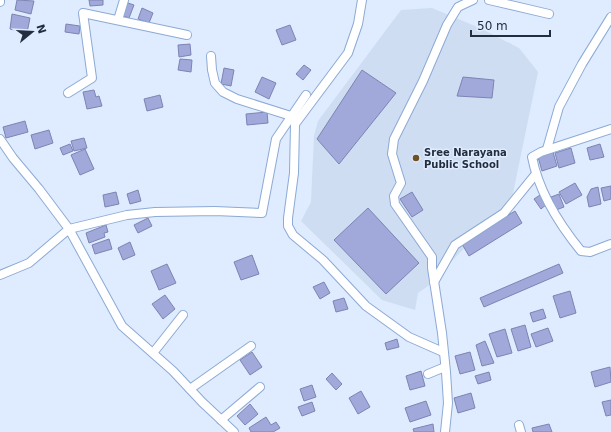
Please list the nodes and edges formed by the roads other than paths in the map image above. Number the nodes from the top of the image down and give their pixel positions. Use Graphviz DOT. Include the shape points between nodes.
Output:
graph roads {
  1 [pos="124,0"];
  2 [pos="362,0"];
  3 [pos="473,0"];
  4 [pos="489,0"];
  5 [pos="549,14"];
  6 [pos="611,17"];
  7 [pos="118,20"];
  8 [pos="187,35"];
  9 [pos="211,56"];
  10 [pos="68,93"];
  11 [pos="306,95"];
  12 [pos="291,116"];
  13 [pos="611,129"];
  14 [pos="0,139"];
  15 [pos="547,150"];
  16 [pos="535,175"];
  17 [pos="70,229"];
  18 [pos="611,244"];
  19 [pos="0,275"];
  20 [pos="434,282"];
  21 [pos="183,315"];
  22 [pos="251,346"];
  23 [pos="443,352"];
  24 [pos="153,353"];
  25 [pos="445,367"];
  26 [pos="428,374"];
  27 [pos="260,387"];
  28 [pos="190,389"];
  29 [pos="221,420"];
  30 [pos="234,432"];
  31 [pos="445,432"];
  1 -- 7 [label="street"];
  2 -- 23 [label="street" via="358,24 348,53 295,124 294,173 288,226 293,235 323,260 366,306 409,338"];
  3 -- 20 [label="street" via="458,7 447,25 394,139 392,154 401,183 394,196 395,204 432,257"];
  4 -- 5 [label="street"];
  6 -- 15 [label="street" via="559,107"];
  7 -- 8 [label="street"];
  7 -- 10 [label="street" via="83,13 92,78"];
  9 -- 12 [label="street" via="215,83 223,92"];
  11 -- 12 [label="street"];
  12 -- 17 [label="street" via="276,139 262,214 215,211 155,212 127,215"];
  13 -- 15 [label="street"];
  14 -- 17 [label="street"];
  15 -- 16 [label="street" via="532,157"];
  16 -- 18 [label="street" via="565,231 581,251 590,252"];
  16 -- 20 [label="street" via="504,213 455,245"];
  17 -- 19 [label="street" via="29,264"];
  17 -- 24 [label="street" via="122,326"];
  20 -- 23 [label="street"];
  21 -- 24 [label="street"];
  22 -- 28 [label="street"];
  23 -- 25 [label="street"];
  24 -- 28 [label="street"];
  25 -- 26 [label="street"];
  25 -- 31 [label="street" via="448,403"];
  27 -- 29 [label="street"];
  28 -- 29 [label="street"];
  29 -- 30 [label="street"];
}
